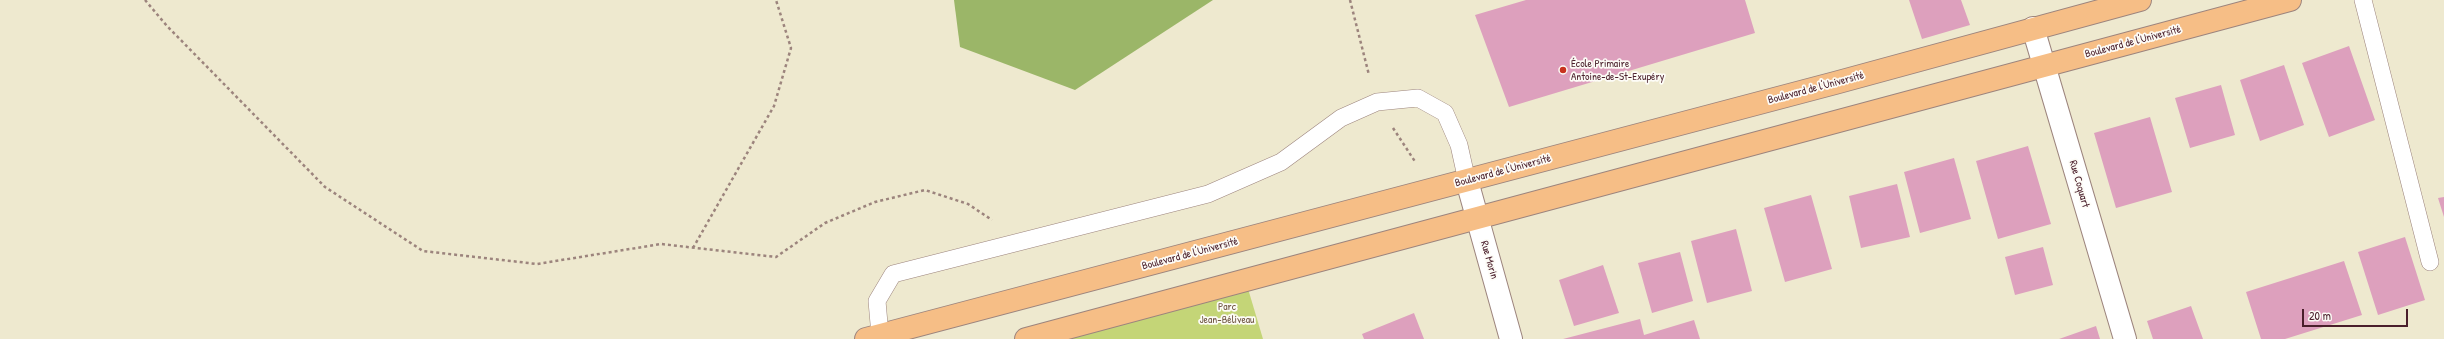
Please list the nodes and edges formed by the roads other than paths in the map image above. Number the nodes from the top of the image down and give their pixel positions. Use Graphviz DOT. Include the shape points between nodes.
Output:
graph roads {
  1 [pos="2140,0"];
  2 [pos="2290,0"];
  3 [pos="2363,0"];
  4 [pos="2033,28"];
  5 [pos="2045,65"];
  6 [pos="1467,180"];
  7 [pos="1478,219"];
  8 [pos="2430,262"];
  9 [pos="873,337"];
  10 [pos="1026,339"];
  11 [pos="1511,339"];
  12 [pos="2125,339"];
  1 -- 4 [label="main road, Boulevard de l'Université"];
  2 -- 5 [label="main road, Boulevard de l'Université"];
  3 -- 8 [label="lane"];
  4 -- 5 [label="street, Rue Coquart"];
  4 -- 6 [label="main road, Boulevard de l'Université"];
  5 -- 7 [label="main road, Boulevard de l'Université"];
  5 -- 12 [label="street, Rue Coquart"];
  6 -- 7 [label="street, Rue Morin"];
  6 -- 9 [label="main road, Boulevard de l'Université"];
  6 -- 9 [label="lane" via="1459,145 1445,113 1418,98 1377,102 1341,118 1281,162 1208,194 893,274 877,301"];
  7 -- 10 [label="main road, Boulevard de l'Université"];
  7 -- 11 [label="street, Rue Morin"];
}
